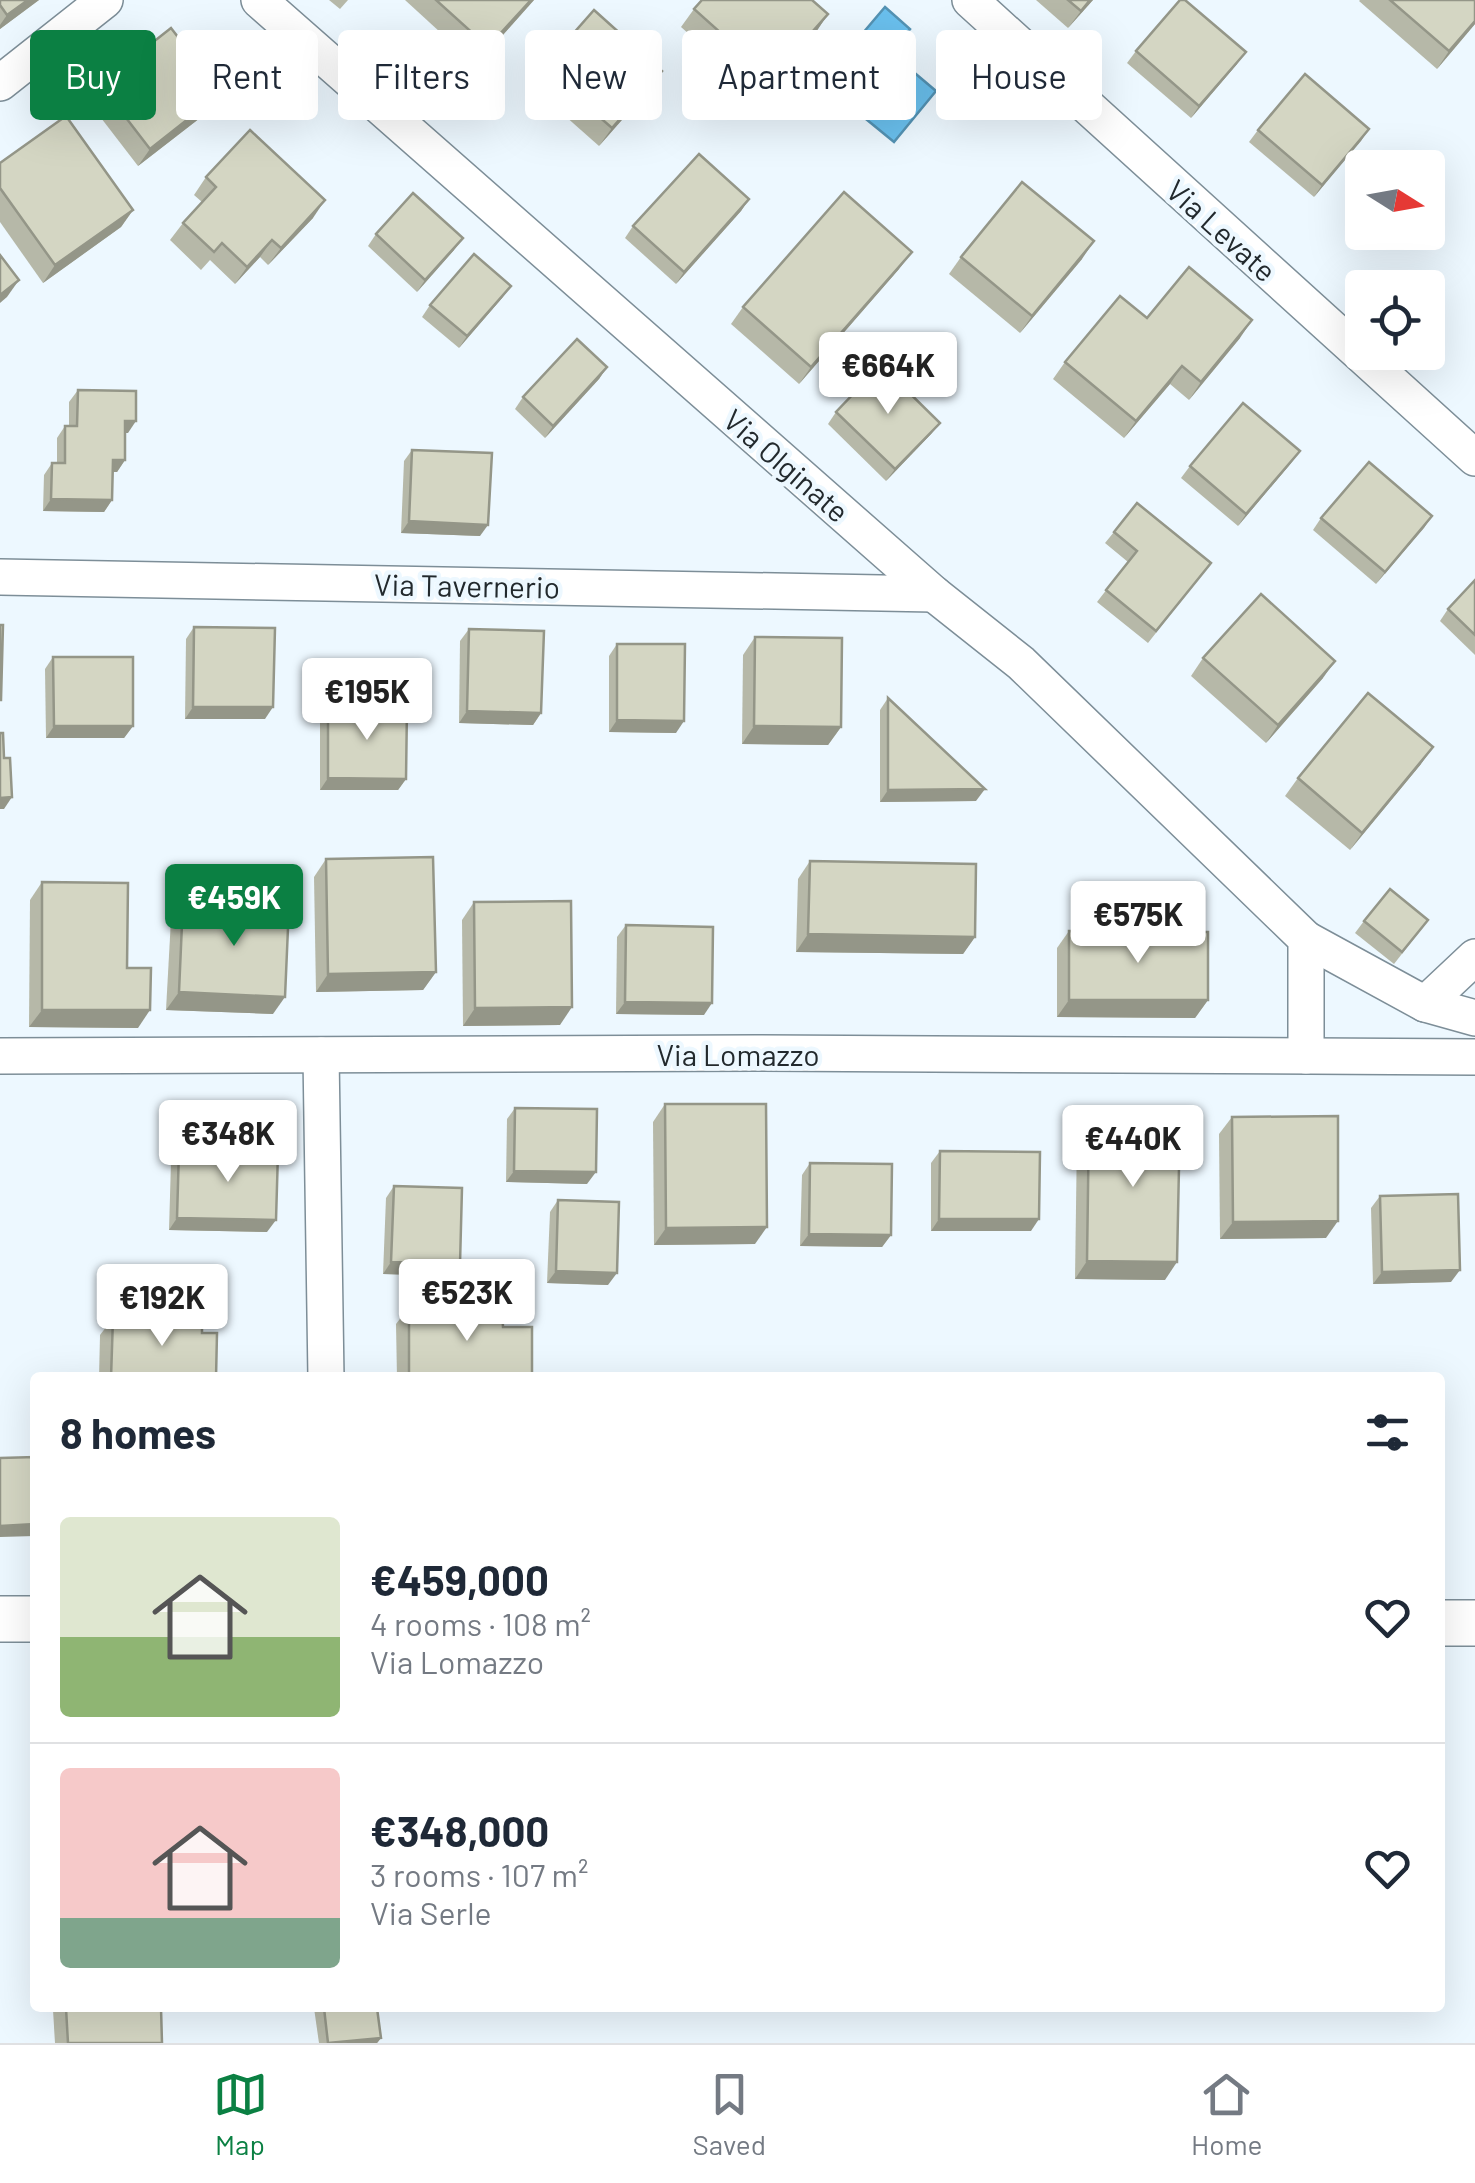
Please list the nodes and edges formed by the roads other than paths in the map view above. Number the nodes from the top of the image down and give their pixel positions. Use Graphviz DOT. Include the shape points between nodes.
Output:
graph roads {
  1 [pos="106,0"];
  2 [pos="259,0"];
  3 [pos="970,0"];
  4 [pos="0,83"];
  5 [pos="1475,458"];
  6 [pos="0,577"];
  7 [pos="934,594"];
  8 [pos="1306,938"];
  9 [pos="1475,957"];
  10 [pos="1425,1004"];
  11 [pos="1475,1018"];
  12 [pos="0,1056"];
  13 [pos="321,1056"];
  14 [pos="1306,1056"];
  15 [pos="1475,1057"];
  16 [pos="326,1372"];
  17 [pos="0,1619"];
  18 [pos="30,1619"];
  19 [pos="1445,1623"];
  20 [pos="1475,1623"];
  1 -- 4 [label="street"];
  2 -- 7 [label="street, Via Olginate"];
  3 -- 5 [label="street, Via Levate"];
  6 -- 7 [label="street, Via Tavernerio"];
  7 -- 8 [label="street, Via Olginate" via="1021,663"];
  8 -- 10 [label="street, Via Olginate"];
  8 -- 14 [label="street"];
  9 -- 10 [label="street"];
  10 -- 11 [label="street, Via Olginate"];
  12 -- 13 [label="street, Via Lomazzo"];
  13 -- 14 [label="street, Via Lomazzo"];
  13 -- 16 [label="street"];
  14 -- 15 [label="street, Via Lomazzo"];
  17 -- 18 [label="street"];
  19 -- 20 [label="street"];
}
